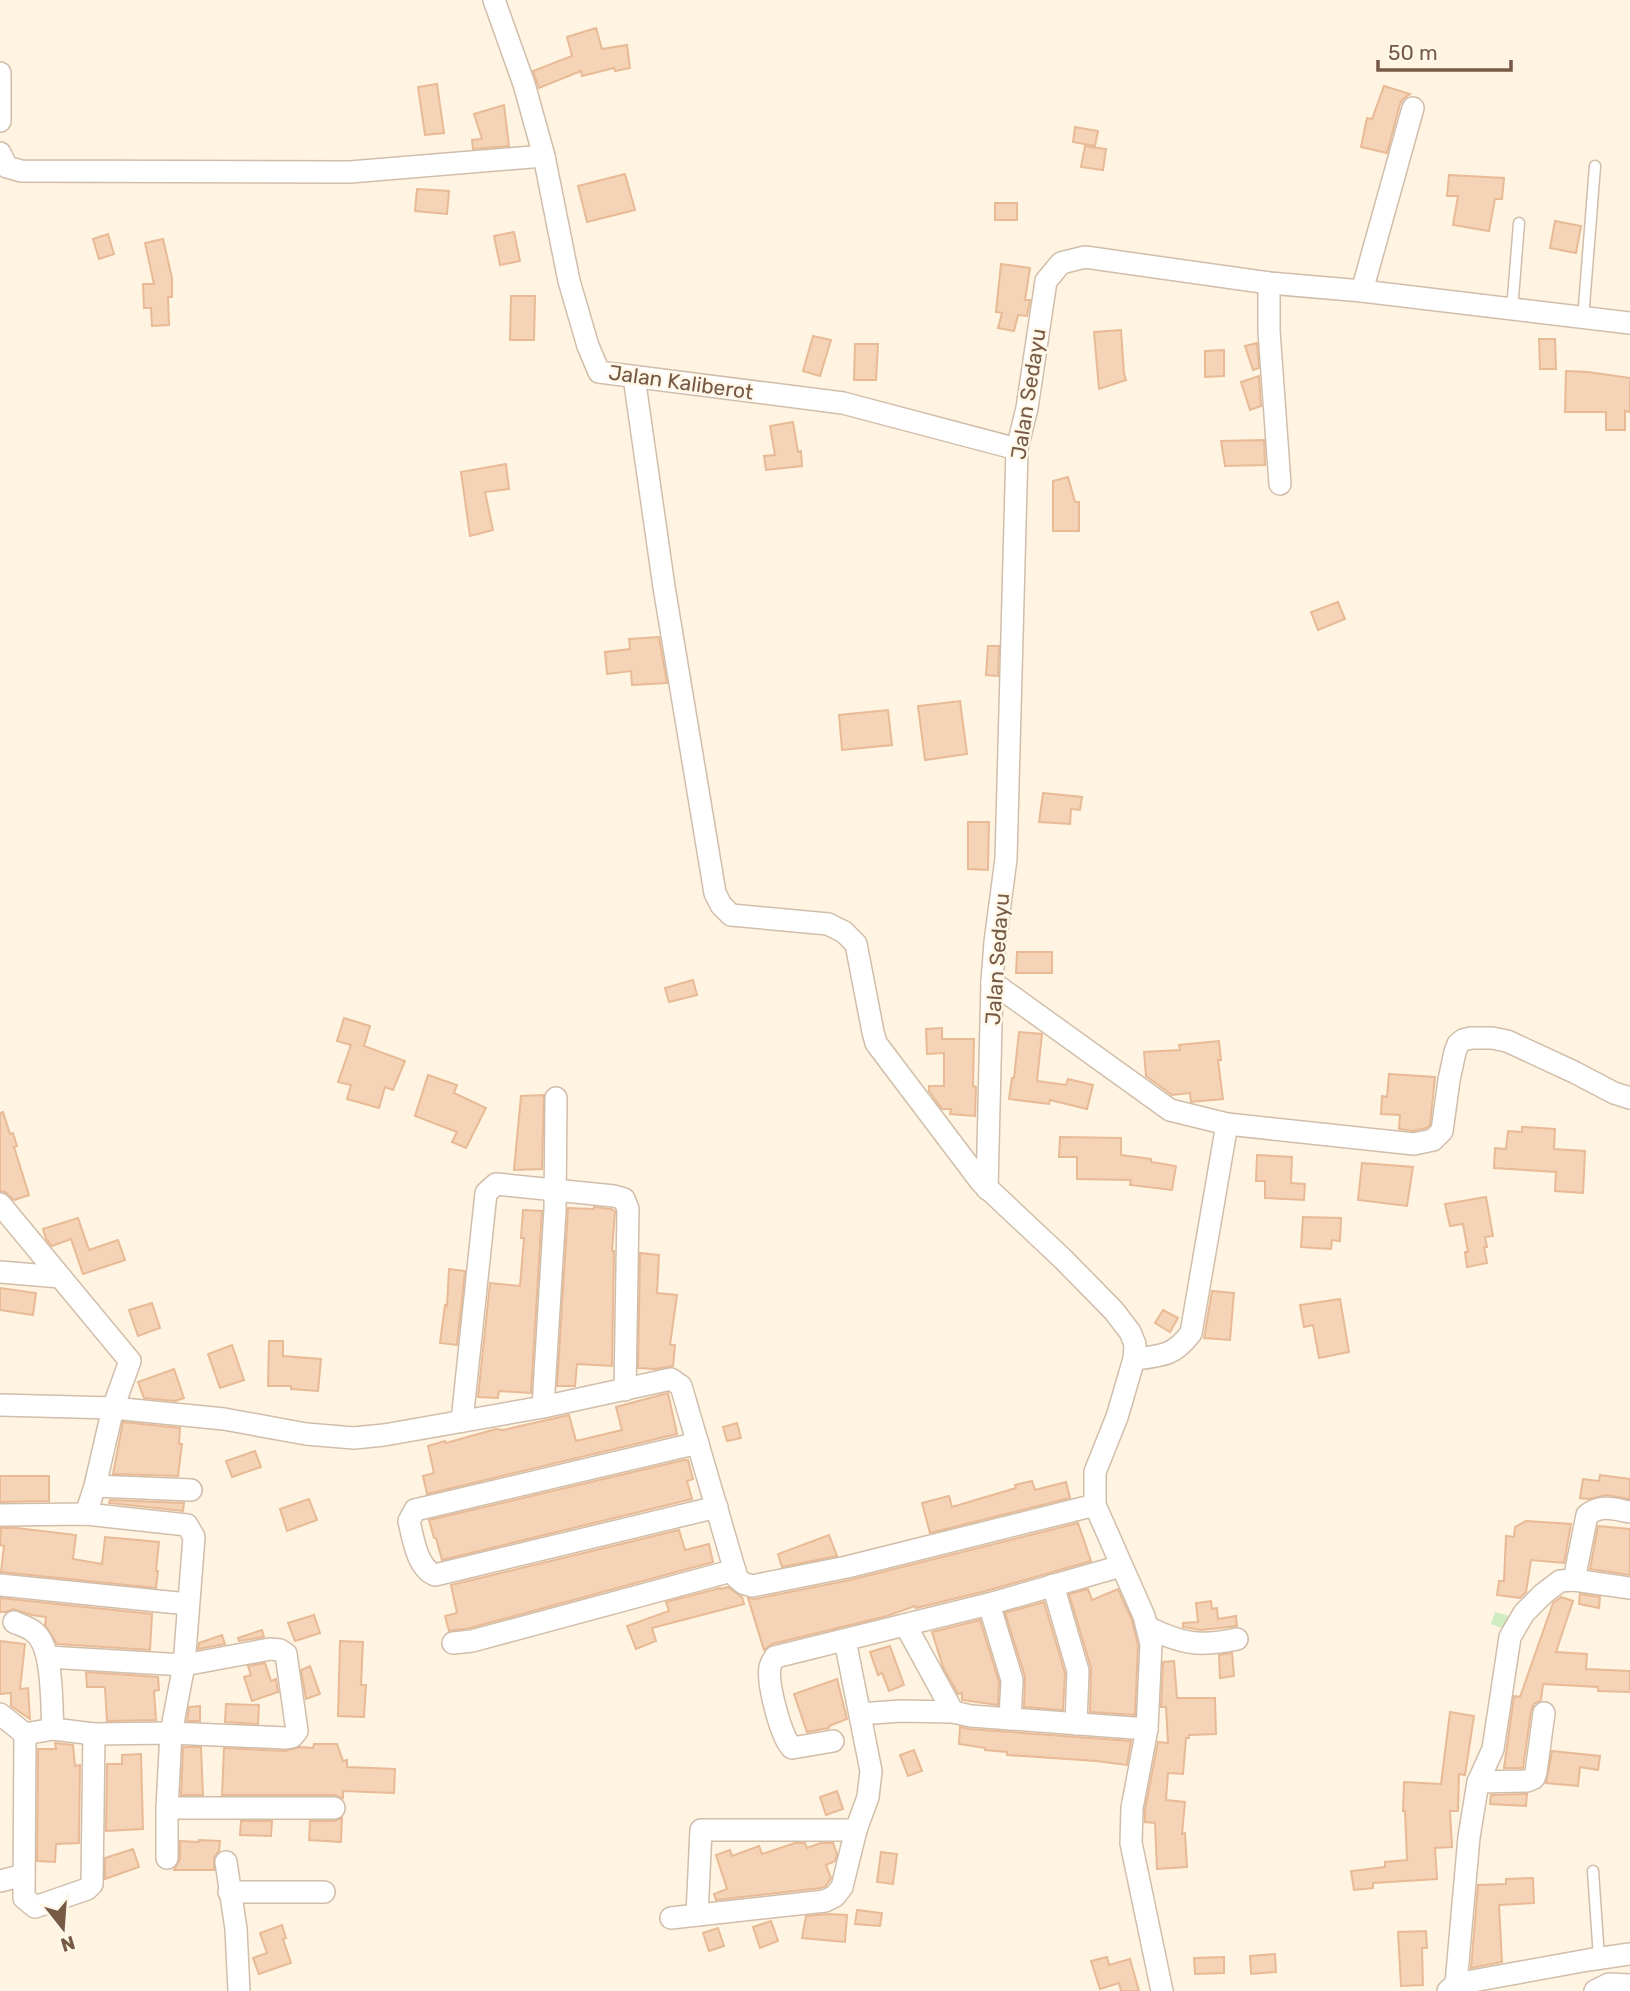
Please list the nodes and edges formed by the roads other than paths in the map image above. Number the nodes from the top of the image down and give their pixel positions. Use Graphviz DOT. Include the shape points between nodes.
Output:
graph roads {
  1 [pos="495,0"];
  2 [pos="0,73"];
  3 [pos="1413,108"];
  4 [pos="0,121"];
  5 [pos="0,153"];
  6 [pos="544,156"];
  7 [pos="1595,166"];
  8 [pos="1519,223"];
  9 [pos="1269,283"];
  10 [pos="1362,291"];
  11 [pos="1512,310"];
  12 [pos="1584,318"];
  13 [pos="1630,323"];
  14 [pos="634,377"];
  15 [pos="1017,449"];
  16 [pos="1280,484"];
  17 [pos="992,982"];
  18 [pos="556,1098"];
  19 [pos="1630,1098"];
  20 [pos="1227,1124"];
  21 [pos="987,1189"];
  22 [pos="555,1191"];
  23 [pos="0,1204"];
  24 [pos="0,1272"];
  25 [pos="60,1277"];
  26 [pos="1134,1359"];
  27 [pos="625,1390"];
  28 [pos="0,1405"];
  29 [pos="543,1407"];
  30 [pos="113,1408"];
  31 [pos="462,1421"];
  32 [pos="698,1443"];
  33 [pos="95,1486"];
  34 [pos="191,1490"];
  35 [pos="1095,1505"];
  36 [pos="716,1507"];
  37 [pos="1630,1512"];
  38 [pos="86,1514"];
  39 [pos="0,1515"];
  40 [pos="1121,1566"];
  41 [pos="735,1570"];
  42 [pos="1574,1580"];
  43 [pos="0,1585"];
  44 [pos="1053,1585"];
  45 [pos="1630,1588"];
  46 [pos="188,1604"];
  47 [pos="989,1604"];
  48 [pos="14,1622"];
  49 [pos="906,1626"];
  50 [pos="1147,1628"];
  51 [pos="1237,1639"];
  52 [pos="845,1640"];
  53 [pos="453,1643"];
  54 [pos="48,1657"];
  55 [pos="184,1665"];
  56 [pos="953,1712"];
  57 [pos="1544,1713"];
  58 [pos="0,1714"];
  59 [pos="860,1714"];
  60 [pos="1010,1719"];
  61 [pos="1076,1724"];
  62 [pos="1147,1728"];
  63 [pos="53,1729"];
  64 [pos="171,1732"];
  65 [pos="24,1734"];
  66 [pos="94,1734"];
  67 [pos="833,1741"];
  68 [pos="1478,1782"];
  69 [pos="167,1808"];
  70 [pos="334,1808"];
  71 [pos="856,1830"];
  72 [pos="167,1858"];
  73 [pos="226,1863"];
  74 [pos="1593,1871"];
  75 [pos="24,1875"];
  76 [pos="0,1881"];
  77 [pos="229,1892"];
  78 [pos="324,1892"];
  79 [pos="697,1915"];
  80 [pos="671,1918"];
  81 [pos="1630,1954"];
  82 [pos="1599,1958"];
  83 [pos="1630,1985"];
  84 [pos="1452,1987"];
  85 [pos="239,1991"];
  86 [pos="1161,1991"];
  87 [pos="1595,1991"];
  1 -- 6 [label="street, Jalan Kaliberot"];
  2 -- 4 [label="street"];
  3 -- 10 [label="street"];
  5 -- 6 [label="street" via="8,167 49,171 350,172"];
  6 -- 14 [label="street, Jalan Kaliberot" via="569,281 588,346 599,372"];
  7 -- 12 [label="lane"];
  8 -- 11 [label="lane"];
  9 -- 10 [label="street, Jalan Sedayu"];
  9 -- 15 [label="street, Jalan Sedayu" via="1085,257 1061,263 1046,281"];
  9 -- 16 [label="street"];
  10 -- 11 [label="street, Jalan Sedayu"];
  11 -- 12 [label="street, Jalan Sedayu"];
  12 -- 13 [label="street, Jalan Sedayu"];
  14 -- 15 [label="street, Jalan Kaliberot" via="843,403"];
  14 -- 21 [label="street" via="715,893 731,915 828,924 856,944 876,1043"];
  15 -- 17 [label="street, Jalan Sedayu" via="1006,859"];
  17 -- 20 [label="street" via="1170,1110"];
  17 -- 21 [label="street, Jalan Sedayu"];
  18 -- 22 [label="street"];
  19 -- 20 [label="street" via="1507,1041 1479,1037 1458,1044 1442,1130 1433,1140 1414,1144"];
  20 -- 26 [label="street" via="1191,1333 1166,1355"];
  21 -- 26 [label="street" via="1114,1311 1130,1332"];
  22 -- 27 [label="street" via="614,1196 624,1199 628,1209"];
  22 -- 29 [label="street"];
  22 -- 31 [label="street" via="496,1184 486,1194"];
  23 -- 25 [label="street"];
  24 -- 25 [label="street"];
  25 -- 30 [label="street" via="130,1361"];
  26 -- 35 [label="street" via="1095,1472"];
  27 -- 29 [label="street"];
  27 -- 32 [label="street" via="677,1381"];
  28 -- 30 [label="street"];
  29 -- 31 [label="street"];
  30 -- 31 [label="street" via="354,1437"];
  30 -- 33 [label="street"];
  32 -- 36 [label="street"];
  32 -- 36 [label="street" via="415,1510 409,1521 412,1532 423,1568 435,1575"];
  33 -- 34 [label="street"];
  33 -- 38 [label="street"];
  35 -- 40 [label="street"];
  35 -- 41 [label="street" via="752,1586 737,1578"];
  36 -- 41 [label="street"];
  37 -- 42 [label="street" via="1596,1508 1587,1515"];
  38 -- 39 [label="street"];
  38 -- 46 [label="street" via="187,1525 194,1537"];
  40 -- 44 [label="street"];
  40 -- 50 [label="street"];
  41 -- 53 [label="street"];
  42 -- 45 [label="street"];
  42 -- 68 [label="street" via="1555,1583 1524,1613 1510,1637 1493,1749"];
  43 -- 46 [label="street"];
  44 -- 47 [label="street"];
  44 -- 61 [label="street" via="1078,1671"];
  46 -- 55 [label="street"];
  47 -- 49 [label="street"];
  47 -- 60 [label="street" via="1012,1680"];
  48 -- 54 [label="street" via="34,1631"];
  49 -- 52 [label="street"];
  49 -- 56 [label="street"];
  50 -- 51 [label="street" via="1189,1643"];
  50 -- 62 [label="street" via="1151,1644"];
  52 -- 59 [label="street"];
  52 -- 67 [label="street" via="778,1655 770,1669 779,1725 790,1747"];
  54 -- 55 [label="street"];
  54 -- 63 [label="street"];
  55 -- 64 [label="street"];
  55 -- 64 [label="street" via="280,1650 286,1654 297,1731 286,1738"];
  56 -- 59 [label="street"];
  56 -- 60 [label="street"];
  57 -- 68 [label="street" via="1534,1778"];
  58 -- 65 [label="street"];
  59 -- 71 [label="street" via="871,1771"];
  60 -- 61 [label="street"];
  61 -- 62 [label="street"];
  62 -- 86 [label="street" via="1132,1808 1131,1843"];
  63 -- 65 [label="street"];
  63 -- 66 [label="street"];
  64 -- 66 [label="street"];
  64 -- 69 [label="street"];
  65 -- 75 [label="street"];
  66 -- 75 [label="street" via="92,1884 35,1907 24,1898"];
  68 -- 84 [label="street"];
  69 -- 70 [label="street"];
  69 -- 72 [label="street"];
  71 -- 79 [label="street" via="842,1888 835,1896 825,1901"];
  71 -- 79 [label="street" via="701,1830"];
  73 -- 77 [label="street"];
  74 -- 82 [label="lane"];
  75 -- 76 [label="street"];
  77 -- 78 [label="street"];
  77 -- 85 [label="street"];
  79 -- 80 [label="street"];
  81 -- 82 [label="street"];
  82 -- 84 [label="street"];
  83 -- 87 [label="street" via="1609,1984"];
}
